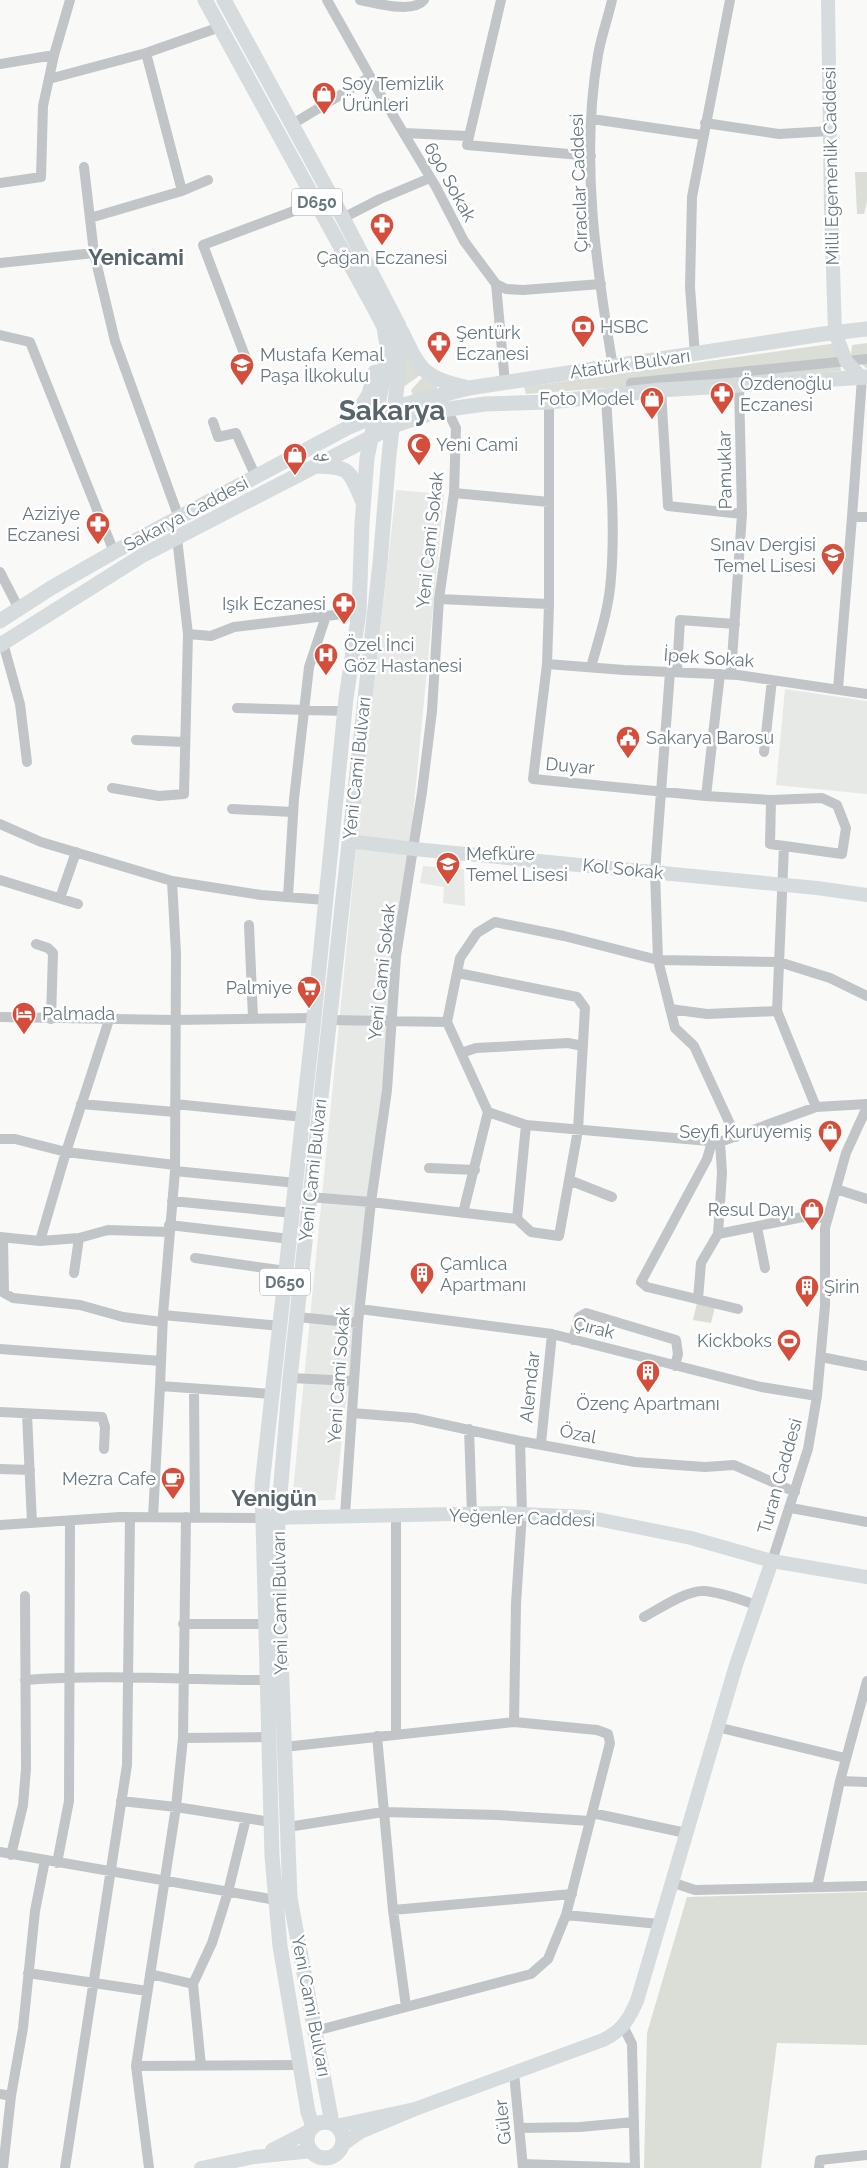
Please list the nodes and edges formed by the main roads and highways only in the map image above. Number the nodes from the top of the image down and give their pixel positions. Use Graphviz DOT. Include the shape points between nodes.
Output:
graph roads {
  1 [pos="205,0"];
  2 [pos="224,0"];
  3 [pos="373,306"];
  4 [pos="399,326"];
  5 [pos="867,330"];
  6 [pos="865,377"];
  7 [pos="469,388"];
  8 [pos="395,408"];
  9 [pos="375,415"];
  10 [pos="410,420"];
  11 [pos="394,426"];
  12 [pos="349,427"];
  13 [pos="371,438"];
  14 [pos="390,448"];
  15 [pos="313,466"];
  16 [pos="363,502"];
  17 [pos="0,621"];
  18 [pos="1,644"];
  19 [pos="322,1019"];
  20 [pos="334,2124"];
  21 [pos="311,2129"];
  22 [pos="340,2149"];
  23 [pos="317,2159"];
  24 [pos="337,2168"];
  1 -- 3 [label="main road, D650"];
  2 -- 4 [label="main road"];
  3 -- 9 [label="main road, D650" via="384,327 387,346"];
  3 -- 12 [label="main road" via="377,328 374,375 368,394"];
  4 -- 7 [label="main road" via="416,362 425,372 449,384"];
  4 -- 8 [label="main road, Yeni Cami Bulvarı"];
  5 -- 7 [label="main road, Atatürk Bulvarı" via="835,332"];
  6 -- 10 [label="main road, Atatürk Bulvarı" via="661,390 632,388 606,396 441,410"];
  7 -- 8 [label="main road, Atatürk Bulvarı"];
  8 -- 9 [label="main road, Atatürk Bulvarı"];
  8 -- 11 [label="main road, Yeni Cami Bulvarı"];
  9 -- 12 [label="main road, Sakarya Caddesi"];
  9 -- 13 [label="main road, Yeni Cami Bulvarı"];
  10 -- 11 [label="main road, Atatürk Bulvarı"];
  10 -- 14 [label="main road" via="399,430"];
  11 -- 13 [label="main road, Atatürk Bulvarı"];
  11 -- 14 [label="main road, Yeni Cami Bulvarı"];
  12 -- 17 [label="main road, Sakarya Caddesi" via="114,552"];
  13 -- 15 [label="main road, Sakarya Caddesi"];
  13 -- 16 [label="main road, Yeni Cami Bulvarı / D650"];
  14 -- 19 [label="main road, Yeni Cami Bulvarı" via="349,841"];
  15 -- 16 [label="main road" via="346,470"];
  15 -- 18 [label="main road, Sakarya Caddesi" via="143,555"];
  16 -- 19 [label="main road, Yeni Cami Bulvarı / D650" via="359,612 345,711 326,900"];
  19 -- 20 [label="main road, Yeni Cami Bulvarı" via="309,1197 278,1518 278,1574 290,1898"];
  19 -- 21 [label="main road, Yeni Cami Bulvarı / D650" via="303,1117 262,1485 276,1900 280,1946"];
  20 -- 21 [label="main road" via="324,2122"];
  20 -- 22 [label="main road" via="342,2134"];
  21 -- 23 [label="main road" via="307,2143"];
  22 -- 23 [label="main road" via="331,2157"];
  22 -- 24 [label="main road"];
}
